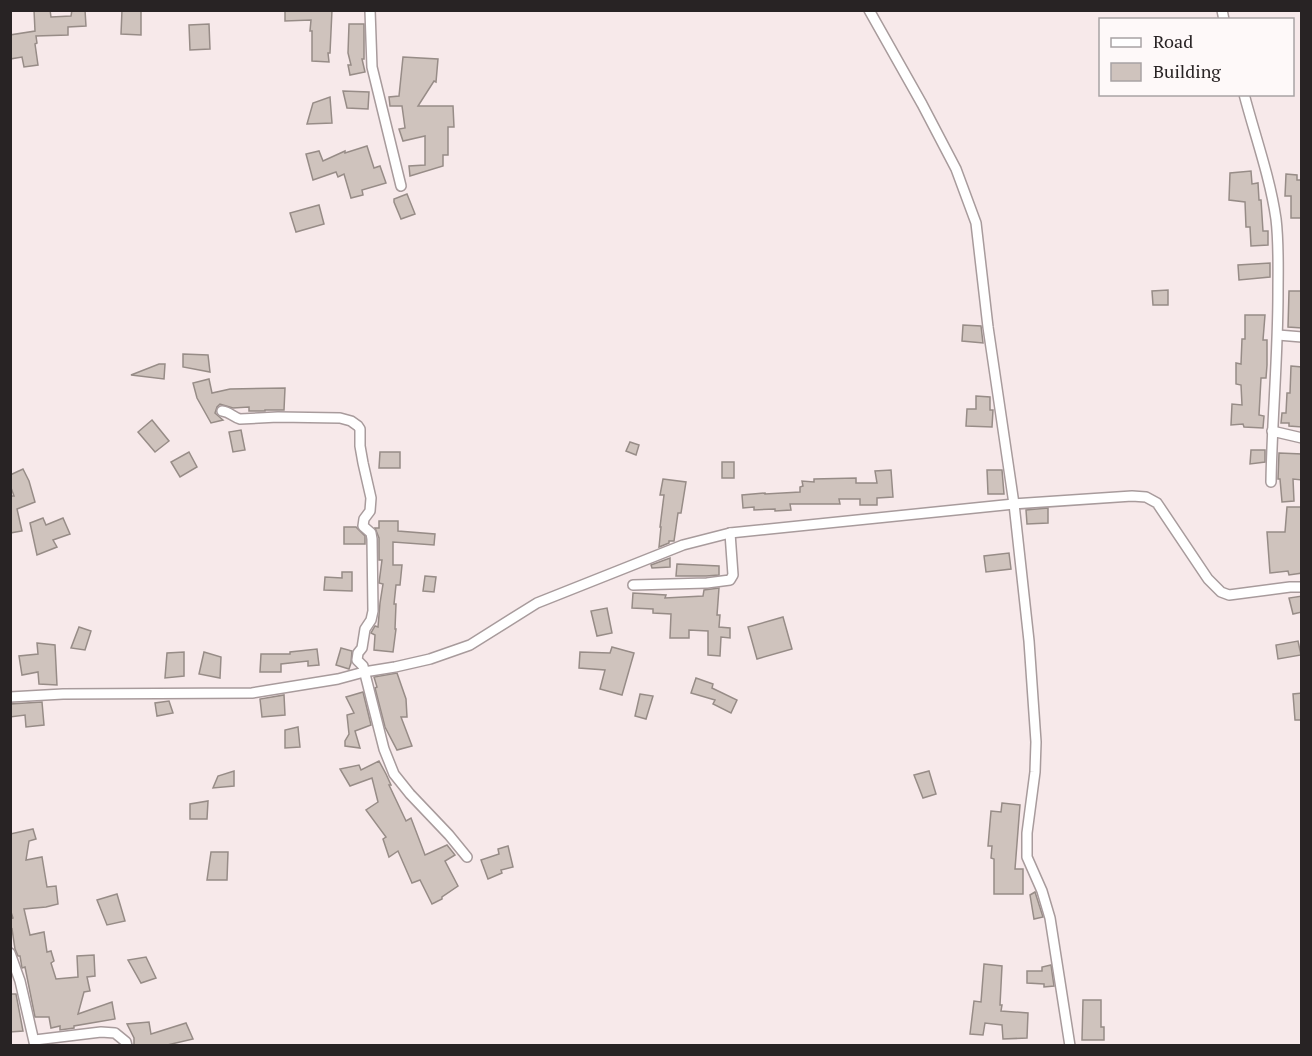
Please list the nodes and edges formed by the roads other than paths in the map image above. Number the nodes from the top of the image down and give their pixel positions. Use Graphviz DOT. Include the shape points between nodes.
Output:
graph roads {
  1 [pos="370,10"];
  2 [pos="869,10"];
  3 [pos="1245,96"];
  4 [pos="401,186"];
  5 [pos="1278,335"];
  6 [pos="1302,337"];
  7 [pos="222,411"];
  8 [pos="1272,431"];
  9 [pos="1302,438"];
  10 [pos="1271,482"];
  11 [pos="1014,504"];
  12 [pos="730,533"];
  13 [pos="633,585"];
  14 [pos="1302,587"];
  15 [pos="364,672"];
  16 [pos="10,697"];
  17 [pos="467,857"];
  18 [pos="10,953"];
  19 [pos="35,1043"];
  20 [pos="127,1046"];
  21 [pos="1070,1046"];
  1 -- 4 [label="street" via="372,67"];
  2 -- 11 [label="street" via="956,169 976,223"];
  3 -- 5 [label="street" via="1276,220"];
  5 -- 6 [label="street"];
  5 -- 8 [label="street"];
  7 -- 15 [label="street" via="240,419 340,418 360,429 371,498 363,526 371,533 373,564 372,618 357,657"];
  8 -- 9 [label="street"];
  8 -- 10 [label="street"];
  11 -- 12 [label="street"];
  11 -- 14 [label="street" via="1146,497 1157,503 1221,592 1229,595"];
  11 -- 21 [label="street" via="1036,742 1027,857 1050,918"];
  12 -- 13 [label="street" via="730,580"];
  12 -- 15 [label="street" via="683,545 537,603 470,645 430,659"];
  15 -- 16 [label="street" via="252,693"];
  15 -- 17 [label="street" via="393,774"];
  18 -- 19 [label="street"];
  19 -- 20 [label="street" via="101,1032 115,1033"];
}
